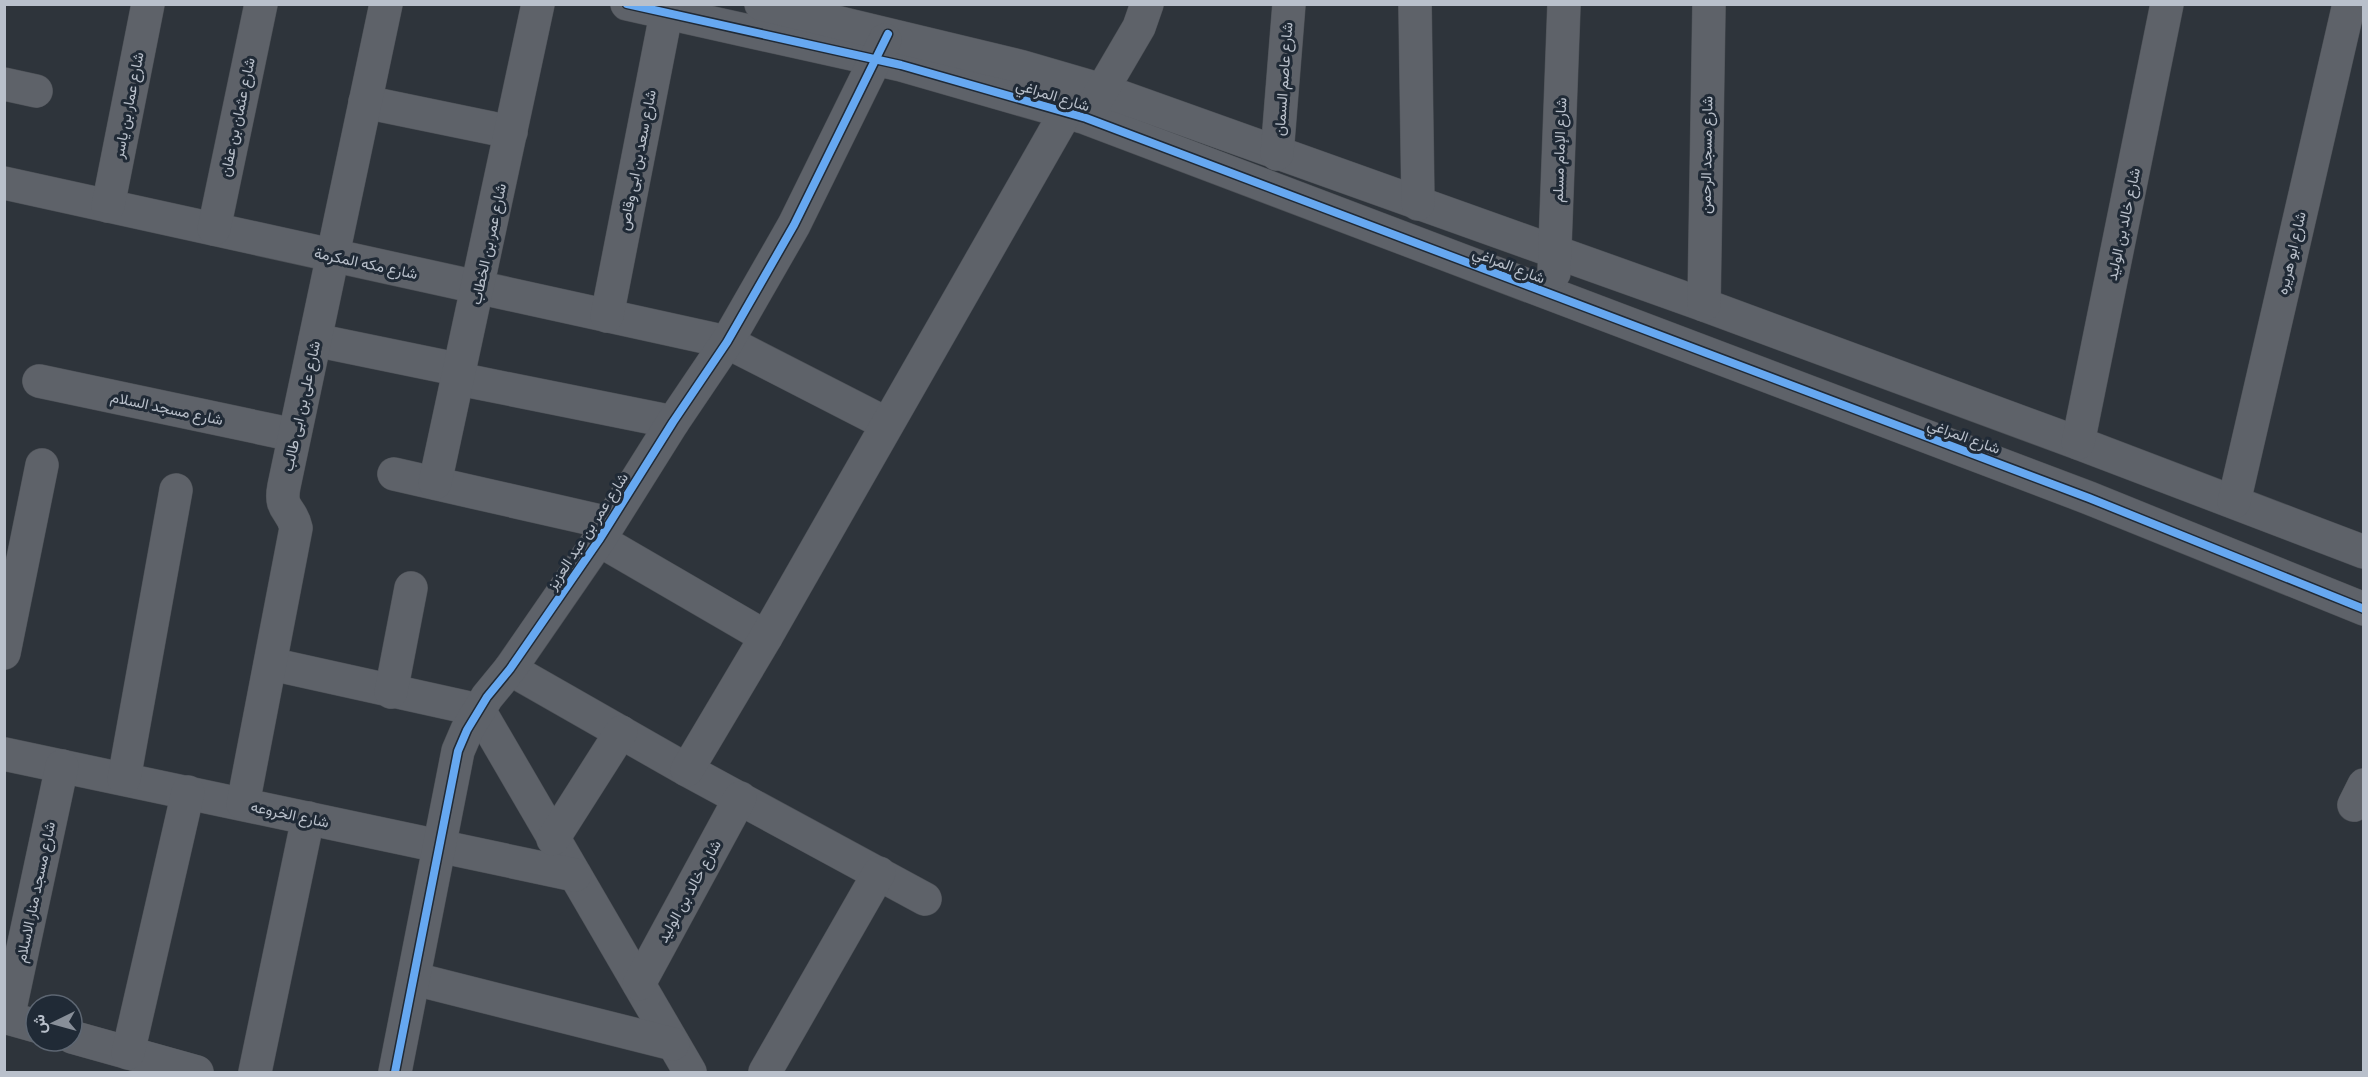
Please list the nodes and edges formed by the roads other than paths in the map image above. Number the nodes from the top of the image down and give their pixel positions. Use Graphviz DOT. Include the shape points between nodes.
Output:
graph roads {
  1 [pos="148,4"];
  2 [pos="261,4"];
  3 [pos="386,4"];
  4 [pos="538,4"];
  5 [pos="627,4"];
  6 [pos="761,4"];
  7 [pos="1148,4"];
  8 [pos="1289,4"];
  9 [pos="1415,4"];
  10 [pos="1564,4"];
  11 [pos="1709,4"];
  12 [pos="2167,4"];
  13 [pos="2349,4"];
  14 [pos="667,9"];
  15 [pos="882,47"];
  16 [pos="4,84"];
  17 [pos="1102,90"];
  18 [pos="36,91"];
  19 [pos="365,102"];
  20 [pos="1076,115"];
  21 [pos="512,132"];
  22 [pos="1277,154"];
  23 [pos="4,183"];
  24 [pos="1418,204"];
  25 [pos="108,206"];
  26 [pos="214,230"];
  27 [pos="1556,251"];
  28 [pos="333,256"];
  29 [pos="478,288"];
  30 [pos="1551,295"];
  31 [pos="1704,305"];
  32 [pos="607,316"];
  33 [pos="315,340"];
  34 [pos="727,342"];
  35 [pos="460,375"];
  36 [pos="39,381"];
  37 [pos="673,422"];
  38 [pos="887,424"];
  39 [pos="294,435"];
  40 [pos="2078,443"];
  41 [pos="42,465"];
  42 [pos="394,474"];
  43 [pos="435,483"];
  44 [pos="176,490"];
  45 [pos="2234,502"];
  46 [pos="604,532"];
  47 [pos="2364,552"];
  48 [pos="411,588"];
  49 [pos="2364,609"];
  50 [pos="766,637"];
  51 [pos="4,653"];
  52 [pos="271,664"];
  53 [pos="510,669"];
  54 [pos="391,692"];
  55 [pos="479,710"];
  56 [pos="621,732"];
  57 [pos="4,754"];
  58 [pos="62,766"];
  59 [pos="687,770"];
  60 [pos="124,779"];
  61 [pos="188,792"];
  62 [pos="740,798"];
  63 [pos="243,804"];
  64 [pos="308,818"];
  65 [pos="553,839"];
  66 [pos="440,846"];
  67 [pos="879,873"];
  68 [pos="575,875"];
  69 [pos="925,898"];
  70 [pos="415,979"];
  71 [pos="639,984"];
  72 [pos="16,1021"];
  73 [pos="84,1040"];
  74 [pos="674,1044"];
  75 [pos="128,1053"];
  76 [pos="197,1072"];
  77 [pos="255,1072"];
  78 [pos="395,1072"];
  79 [pos="690,1072"];
  80 [pos="765,1072"];
  1 -- 25 [label="street, شارع عمار بن ياسر"];
  2 -- 26 [label="street, شارع عثمان بن عفان"];
  3 -- 19 [label="street, شارع على بن ابى طالب"];
  4 -- 21 [label="street, شارع عمر بن الخطاب"];
  5 -- 14 [label="street, شارع المراغي"];
  6 -- 15 [label="street, شارع المراغي"];
  7 -- 17 [label="street"];
  8 -- 22 [label="street, شارع عاصم السمان"];
  9 -- 24 [label="street"];
  10 -- 27 [label="street, شارع الإمام مسلم"];
  11 -- 31 [label="street, شارع مسجد الرحمن"];
  12 -- 40 [label="street, شارع خالد بن الوليد"];
  13 -- 45 [label="street, شارع ابو هريره"];
  14 -- 15 [label="street, شارع المراغي"];
  14 -- 32 [label="street, شارع سعد بن ابى وقاص"];
  15 -- 17 [label="street, شارع المراغي" via="1023,67"];
  15 -- 20 [label="street, شارع المراغي"];
  15 -- 34 [label="street, شارع عمر بن عبد العزيز" via="794,225"];
  16 -- 18 [label="street"];
  17 -- 20 [label="street"];
  17 -- 22 [label="street, شارع المراغي"];
  19 -- 21 [label="street"];
  19 -- 28 [label="street, شارع على بن ابى طالب"];
  20 -- 30 [label="street, شارع المراغي"];
  20 -- 38 [label="street"];
  21 -- 29 [label="street, شارع عمر بن الخطاب"];
  22 -- 24 [label="street, شارع المراغي"];
  23 -- 25 [label="street, شارع مكه المكرمة"];
  24 -- 27 [label="street, شارع المراغي"];
  25 -- 26 [label="street, شارع مكه المكرمة"];
  26 -- 28 [label="street, شارع مكه المكرمة"];
  27 -- 30 [label="street, شارع الإمام مسلم"];
  27 -- 31 [label="street, شارع المراغي"];
  28 -- 29 [label="street, شارع مكه المكرمة"];
  28 -- 33 [label="street, شارع على بن ابى طالب"];
  29 -- 32 [label="street, شارع مكه المكرمة"];
  29 -- 35 [label="street, شارع عمر بن الخطاب"];
  30 -- 49 [label="street, شارع المراغي" via="2089,498"];
  31 -- 40 [label="street, شارع المراغي"];
  32 -- 34 [label="street, شارع مكه المكرمة"];
  33 -- 35 [label="street"];
  33 -- 39 [label="street, شارع على بن ابى طالب"];
  34 -- 37 [label="street, شارع عمر بن عبد العزيز"];
  34 -- 38 [label="street, شارع مكه المكرمة"];
  35 -- 37 [label="street"];
  35 -- 43 [label="street, شارع عمر بن الخطاب"];
  36 -- 39 [label="street, شارع مسجد السلام"];
  37 -- 46 [label="street, شارع عمر بن عبد العزيز"];
  38 -- 50 [label="street"];
  39 -- 52 [label="street, شارع على بن ابى طالب" via="282,498 296,528"];
  40 -- 45 [label="street, شارع المراغي"];
  41 -- 51 [label="street"];
  42 -- 43 [label="street"];
  43 -- 46 [label="street"];
  44 -- 60 [label="street"];
  45 -- 47 [label="street, شارع المراغي"];
  46 -- 50 [label="street"];
  46 -- 53 [label="street, شارع عمر بن عبد العزيز"];
  48 -- 54 [label="street"];
  50 -- 59 [label="street"];
  52 -- 54 [label="street"];
  52 -- 63 [label="street, شارع على بن ابى طالب"];
  53 -- 55 [label="street, شارع عمر بن عبد العزيز"];
  53 -- 56 [label="street"];
  54 -- 55 [label="street"];
  55 -- 65 [label="street"];
  55 -- 66 [label="street, شارع عمر بن عبد العزيز" via="458,752"];
  56 -- 59 [label="street"];
  56 -- 65 [label="street"];
  57 -- 58 [label="street, شارع الخروعه"];
  58 -- 60 [label="street, شارع الخروعه"];
  58 -- 72 [label="street, شارع مسجد منار الاسلام"];
  59 -- 62 [label="street"];
  60 -- 61 [label="street, شارع الخروعه"];
  61 -- 63 [label="street, شارع الخروعه"];
  61 -- 75 [label="street"];
  62 -- 67 [label="street"];
  62 -- 71 [label="street, شارع خالد بن الوليد"];
  63 -- 64 [label="street, شارع الخروعه"];
  64 -- 66 [label="street, شارع الخروعه"];
  64 -- 77 [label="street"];
  65 -- 68 [label="street"];
  66 -- 68 [label="street, شارع الخروعه"];
  66 -- 70 [label="street, شارع عمر بن عبد العزيز"];
  67 -- 69 [label="street"];
  67 -- 80 [label="street"];
  68 -- 71 [label="street"];
  70 -- 74 [label="street"];
  70 -- 78 [label="street, شارع عمر بن عبد العزيز"];
  71 -- 74 [label="street"];
  73 -- 75 [label="street"];
  74 -- 79 [label="street"];
  75 -- 76 [label="street"];
}
